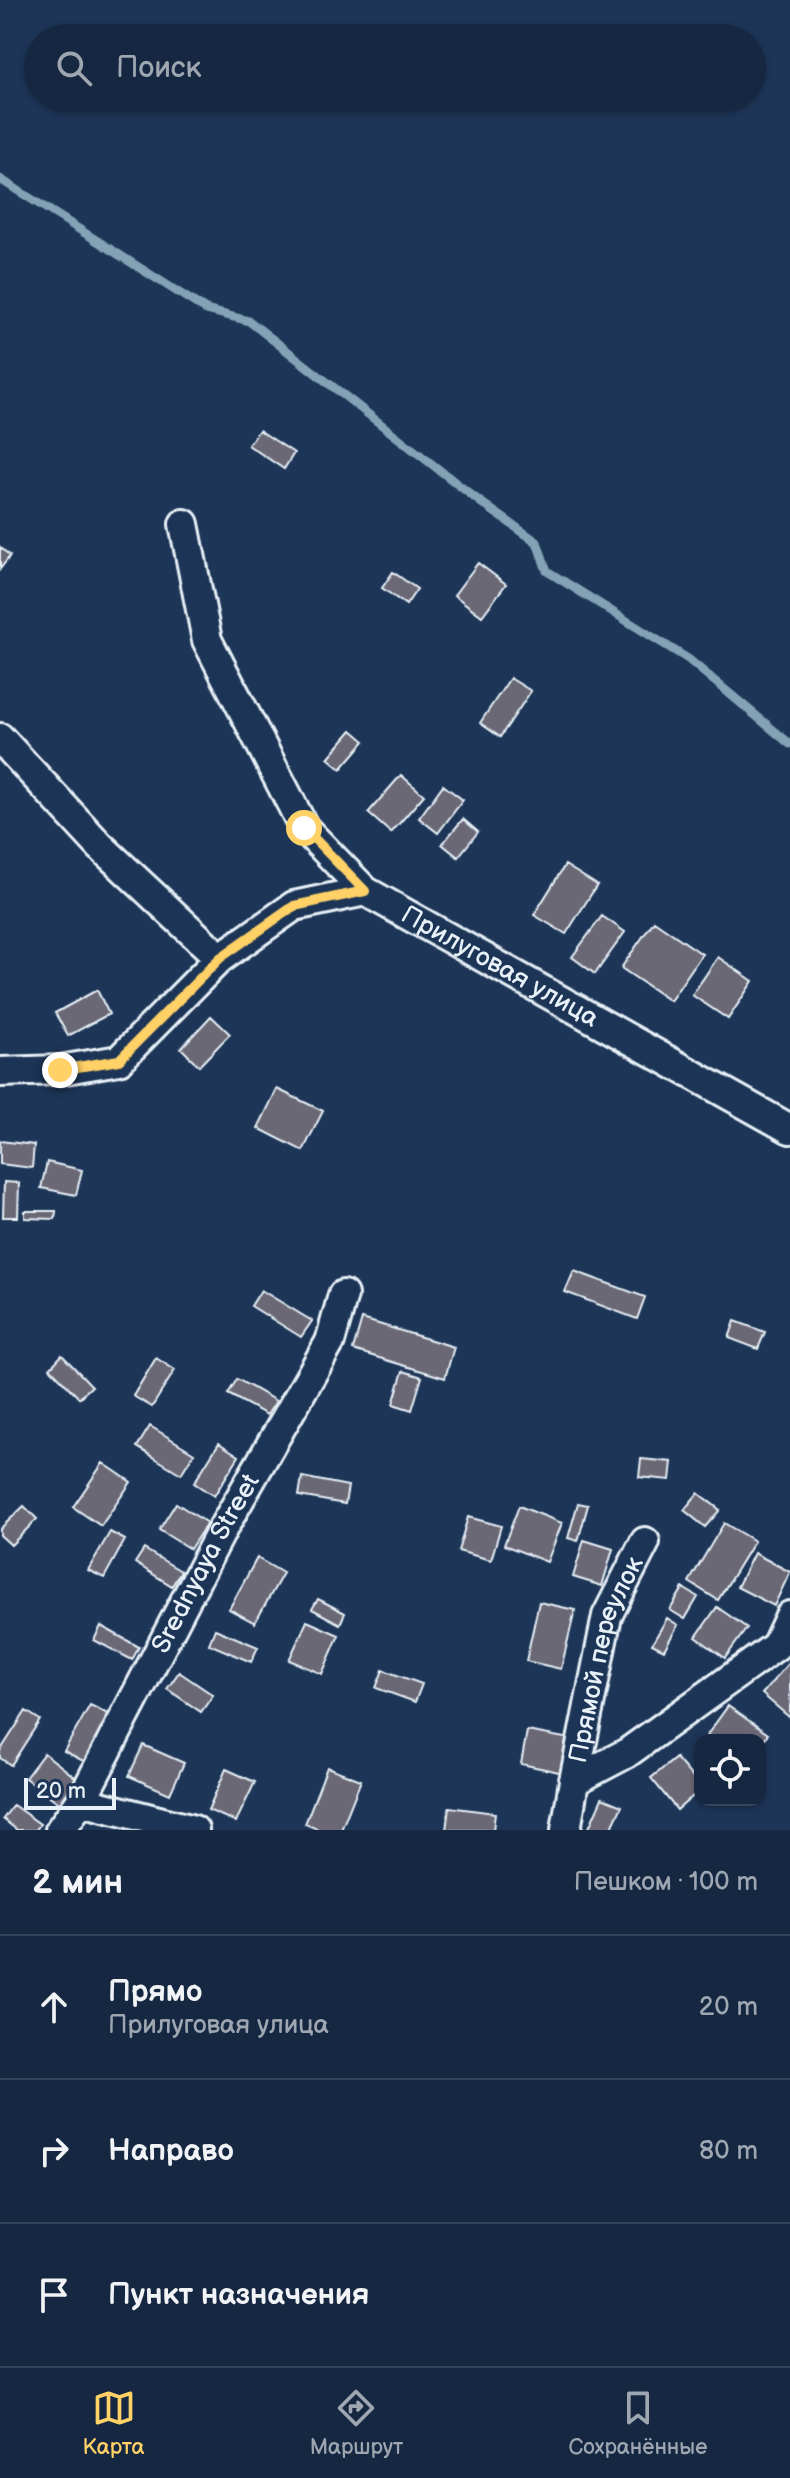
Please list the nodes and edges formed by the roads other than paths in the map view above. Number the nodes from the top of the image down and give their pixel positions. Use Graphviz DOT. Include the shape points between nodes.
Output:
graph roads {
  1 [pos="184,524"];
  2 [pos="0,738"];
  3 [pos="365,891"];
  4 [pos="220,958"];
  5 [pos="0,1072"];
  6 [pos="790,1129"];
  7 [pos="343,1295"];
  8 [pos="645,1542"];
  9 [pos="790,1616"];
  10 [pos="574,1781"];
  11 [pos="81,1801"];
  12 [pos="60,1830"];
  13 [pos="194,1830"];
  14 [pos="566,1830"];
  1 -- 3 [label="street, Прилуговая улица" via="207,640 304,828"];
  2 -- 4 [label="street" via="100,846"];
  3 -- 4 [label="street" via="294,906"];
  3 -- 6 [label="street, Прилуговая улица"];
  4 -- 5 [label="street" via="119,1060 60,1070"];
  7 -- 11 [label="street, Srednyaya Street" via="330,1342 223,1528"];
  8 -- 10 [label="street, Прямой переулок" via="607,1616"];
  9 -- 10 [label="street, Прямой переулок" via="776,1646 627,1753"];
  10 -- 14 [label="street, Прямой переулок"];
  11 -- 12 [label="street, Srednyaya Street"];
  11 -- 13 [label="street"];
}
